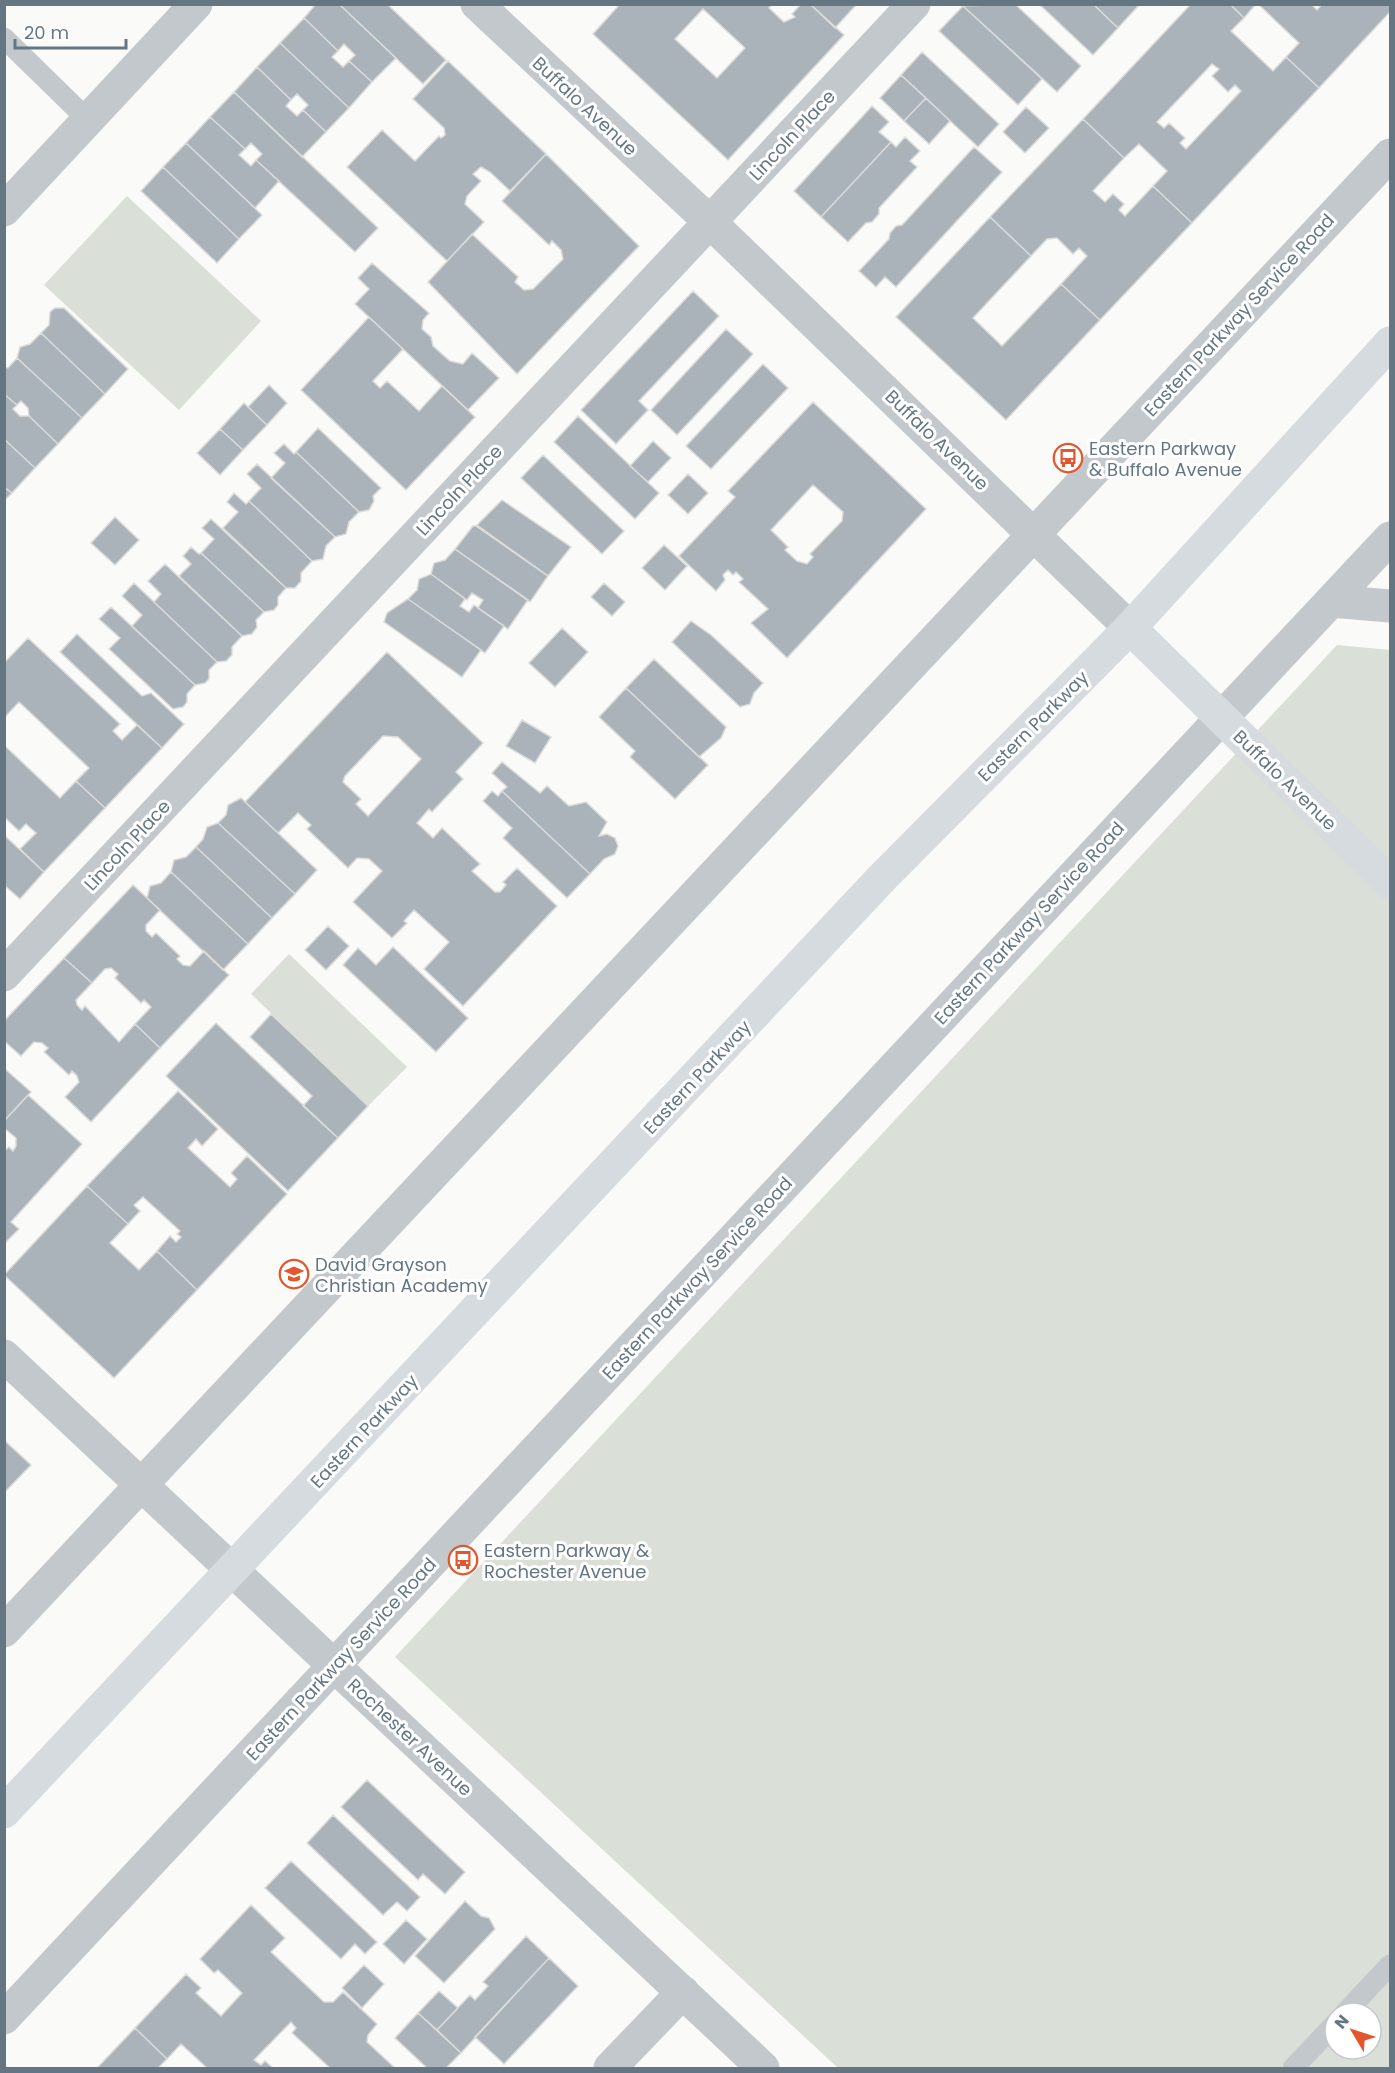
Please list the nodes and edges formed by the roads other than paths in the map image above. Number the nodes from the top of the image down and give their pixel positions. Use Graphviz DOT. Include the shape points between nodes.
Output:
graph roads {
  1 [pos="196,4"];
  2 [pos="477,4"];
  3 [pos="914,4"];
  4 [pos="4,38"];
  5 [pos="88,120"];
  6 [pos="1390,155"];
  7 [pos="4,210"];
  8 [pos="710,222"];
  9 [pos="1390,343"];
  10 [pos="1034,533"];
  11 [pos="1390,538"];
  12 [pos="1331,601"];
  13 [pos="1390,606"];
  14 [pos="1130,628"];
  15 [pos="1221,717"];
  16 [pos="1390,883"];
  17 [pos="4,975"];
  18 [pos="4,1356"];
  19 [pos="141,1484"];
  20 [pos="233,1570"];
  21 [pos="4,1631"];
  22 [pos="334,1666"];
  23 [pos="4,1812"];
  24 [pos="1390,1965"];
  25 [pos="682,1992"];
  26 [pos="1356,2001"];
  27 [pos="4,2018"];
  28 [pos="1323,2037"];
  29 [pos="610,2068"];
  30 [pos="764,2068"];
  31 [pos="1293,2068"];
  1 -- 5 [label="street"];
  2 -- 8 [label="street, Buffalo Avenue"];
  3 -- 8 [label="street, Lincoln Place"];
  4 -- 5 [label="lane"];
  5 -- 7 [label="street"];
  6 -- 10 [label="street, Eastern Parkway Service Road"];
  8 -- 10 [label="street, Buffalo Avenue"];
  8 -- 17 [label="street, Lincoln Place"];
  9 -- 14 [label="main road, Eastern Parkway"];
  10 -- 14 [label="street, Buffalo Avenue"];
  10 -- 19 [label="street, Eastern Parkway Service Road"];
  11 -- 12 [label="street, Eastern Parkway Service Road"];
  12 -- 13 [label="street"];
  12 -- 15 [label="street, Eastern Parkway Service Road"];
  14 -- 15 [label="main road, Buffalo Avenue"];
  14 -- 20 [label="main road, Eastern Parkway" via="881,879"];
  15 -- 16 [label="main road, Buffalo Avenue"];
  15 -- 22 [label="street, Eastern Parkway Service Road"];
  18 -- 19 [label="street, Rochester Avenue"];
  19 -- 20 [label="street, Rochester Avenue"];
  19 -- 21 [label="street, Eastern Parkway Service Road"];
  20 -- 22 [label="street, Rochester Avenue"];
  20 -- 23 [label="main road, Eastern Parkway"];
  22 -- 25 [label="street, Rochester Avenue"];
  22 -- 27 [label="street, Eastern Parkway Service Road"];
  24 -- 26 [label="lane"];
  25 -- 29 [label="street"];
  25 -- 30 [label="street, Rochester Avenue"];
  28 -- 31 [label="lane"];
}
